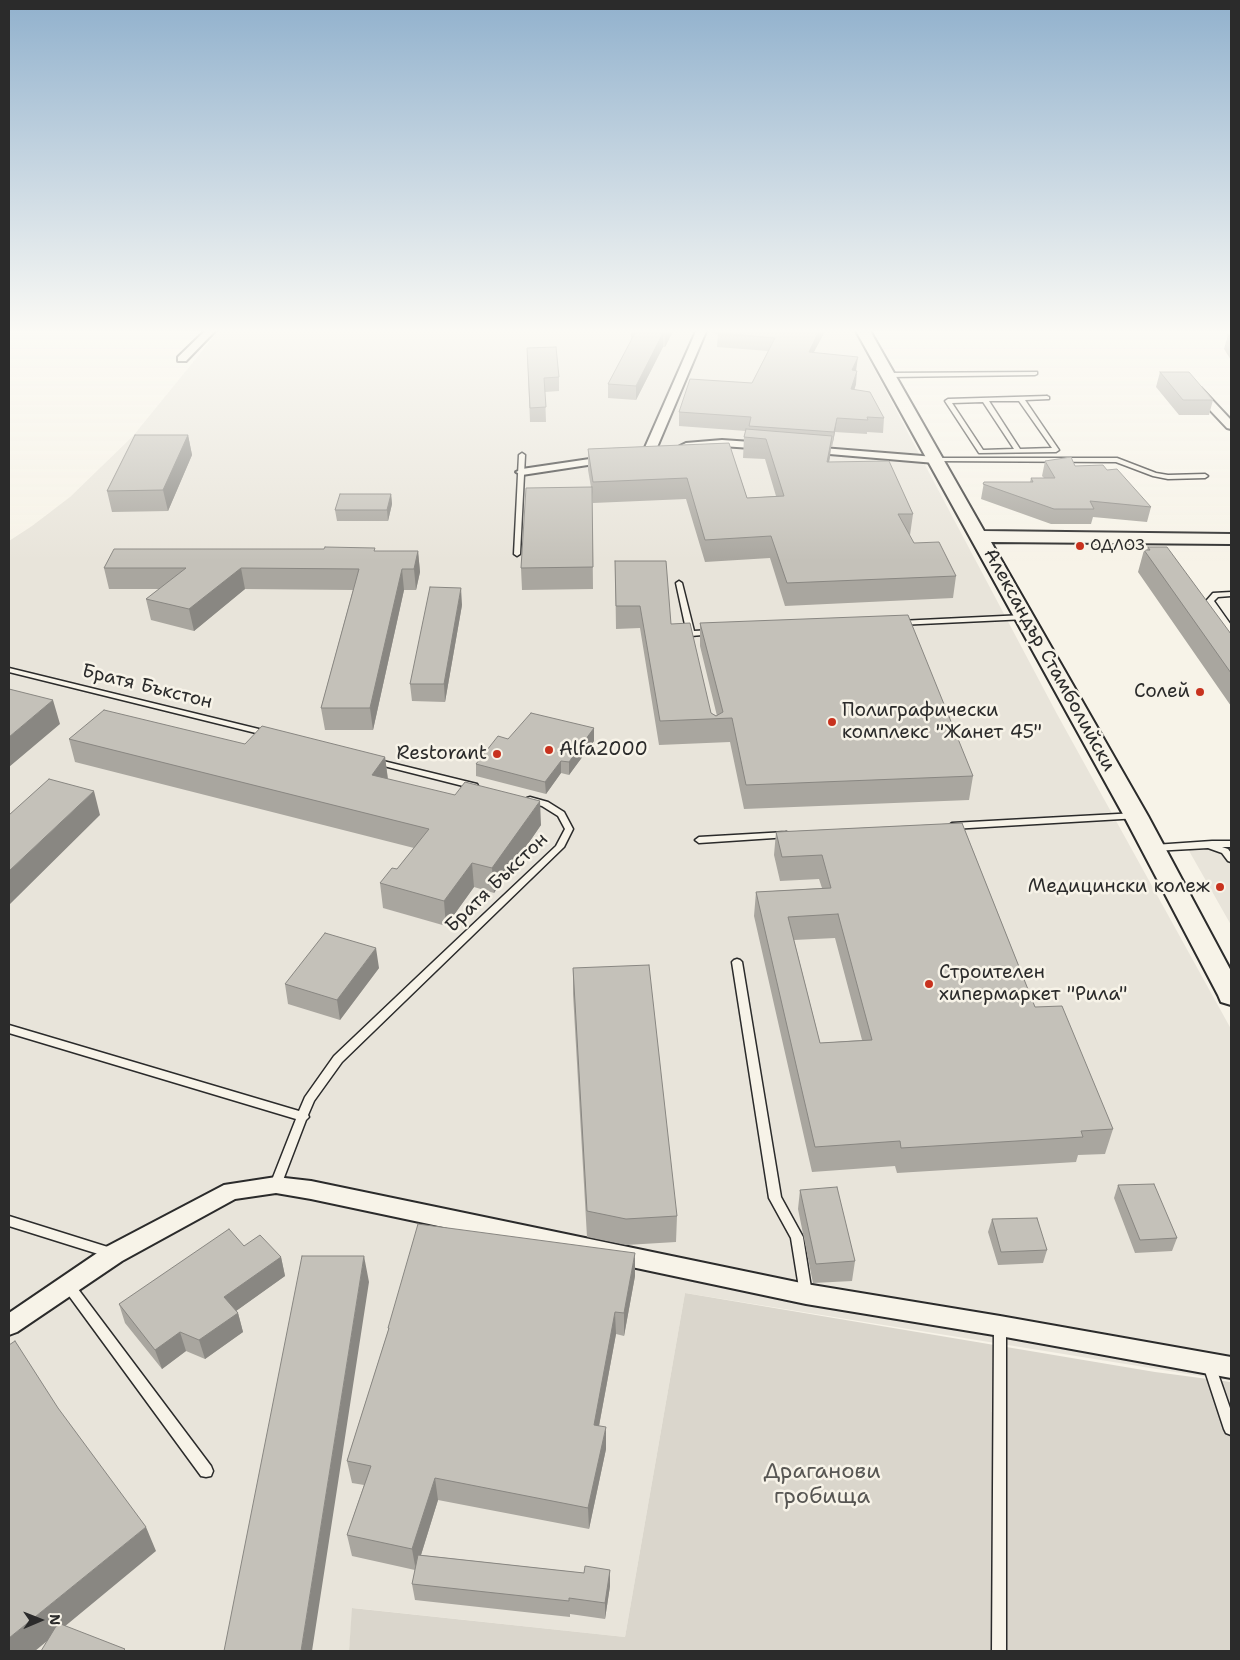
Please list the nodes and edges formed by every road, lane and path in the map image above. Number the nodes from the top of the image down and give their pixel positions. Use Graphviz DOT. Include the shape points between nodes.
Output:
graph roads {
  1 [pos="666,406"];
  2 [pos="906,406"];
  3 [pos="952,406"];
  4 [pos="989,406"];
  5 [pos="1026,406"];
  6 [pos="1213,406"];
  7 [pos="1231,426"];
  8 [pos="780,448"];
  9 [pos="800,449"];
  10 [pos="1018,451"];
  11 [pos="994,452"];
  12 [pos="522,455"];
  13 [pos="624,456"];
  14 [pos="935,460"];
  15 [pos="998,460"];
  16 [pos="522,472"];
  17 [pos="1206,476"];
  18 [pos="979,536"];
  19 [pos="1231,538"];
  20 [pos="517,554"];
  21 [pos="679,583"];
  22 [pos="1231,594"];
  23 [pos="1024,618"];
  24 [pos="887,624"];
  25 [pos="1231,630"];
  26 [pos="720,632"];
  27 [pos="691,633"];
  28 [pos="693,642"];
  29 [pos="9,670"];
  30 [pos="277,737"];
  31 [pos="363,758"];
  32 [pos="487,789"];
  33 [pos="516,796"];
  34 [pos="1136,816"];
  35 [pos="947,826"];
  36 [pos="798,834"];
  37 [pos="699,840"];
  38 [pos="1231,844"];
  39 [pos="1209,845"];
  40 [pos="1154,848"];
  41 [pos="1231,859"];
  42 [pos="737,962"];
  43 [pos="1231,995"];
  44 [pos="9,1028"];
  45 [pos="304,1117"];
  46 [pos="276,1185"];
  47 [pos="9,1222"];
  48 [pos="114,1254"];
  49 [pos="68,1285"];
  50 [pos="806,1294"];
  51 [pos="9,1324"];
  52 [pos="1000,1326"];
  53 [pos="1209,1365"];
  54 [pos="1231,1368"];
  55 [pos="1231,1429"];
  56 [pos="206,1471"];
  57 [pos="999,1651"];
  1 -- 8 [label="street" via="645,452 722,443"];
  2 -- 14 [label="street, Александър Стамболийски"];
  3 -- 11 [label="lane" via="981,452"];
  4 -- 10 [label="lane"];
  5 -- 10 [label="lane" via="1056,450"];
  6 -- 7 [label="street"];
  9 -- 14 [label="street"];
  10 -- 11 [label="lane"];
  11 -- 15 [label="lane"];
  12 -- 16 [label="lane"];
  13 -- 16 [label="street"];
  14 -- 15 [label="lane"];
  14 -- 18 [label="street, Александър Стамболийски"];
  15 -- 17 [label="lane" via="1117,460 1155,475"];
  16 -- 20 [label="lane"];
  18 -- 19 [label="street"];
  18 -- 23 [label="street, Александър Стамболийски"];
  21 -- 27 [label="lane"];
  22 -- 25 [label="lane" via="1216,595 1210,601"];
  23 -- 24 [label="lane"];
  23 -- 34 [label="street, Александър Стамболийски"];
  26 -- 27 [label="lane"];
  27 -- 28 [label="lane"];
  29 -- 30 [label="lane, Братя Бъкстон"];
  31 -- 32 [label="lane"];
  33 -- 45 [label="lane, Братя Бъкстон" via="545,804 561,814 568,829 560,847 338,1059 309,1100"];
  34 -- 35 [label="lane"];
  34 -- 40 [label="street, Александър Стамболийски"];
  36 -- 37 [label="lane"];
  38 -- 39 [label="lane"];
  39 -- 40 [label="lane"];
  39 -- 41 [label="lane" via="1225,851"];
  40 -- 43 [label="street, Александър Стамболийски"];
  42 -- 50 [label="lane" via="776,1198 796,1237"];
  44 -- 45 [label="lane"];
  45 -- 46 [label="lane, Братя Бъкстон"];
  46 -- 48 [label="street" via="231,1191"];
  46 -- 50 [label="street"];
  47 -- 48 [label="lane"];
  48 -- 49 [label="street"];
  49 -- 51 [label="street"];
  49 -- 56 [label="lane"];
  50 -- 52 [label="street"];
  52 -- 53 [label="street"];
  52 -- 57 [label="lane"];
  53 -- 54 [label="street"];
  53 -- 55 [label="lane"];
}
